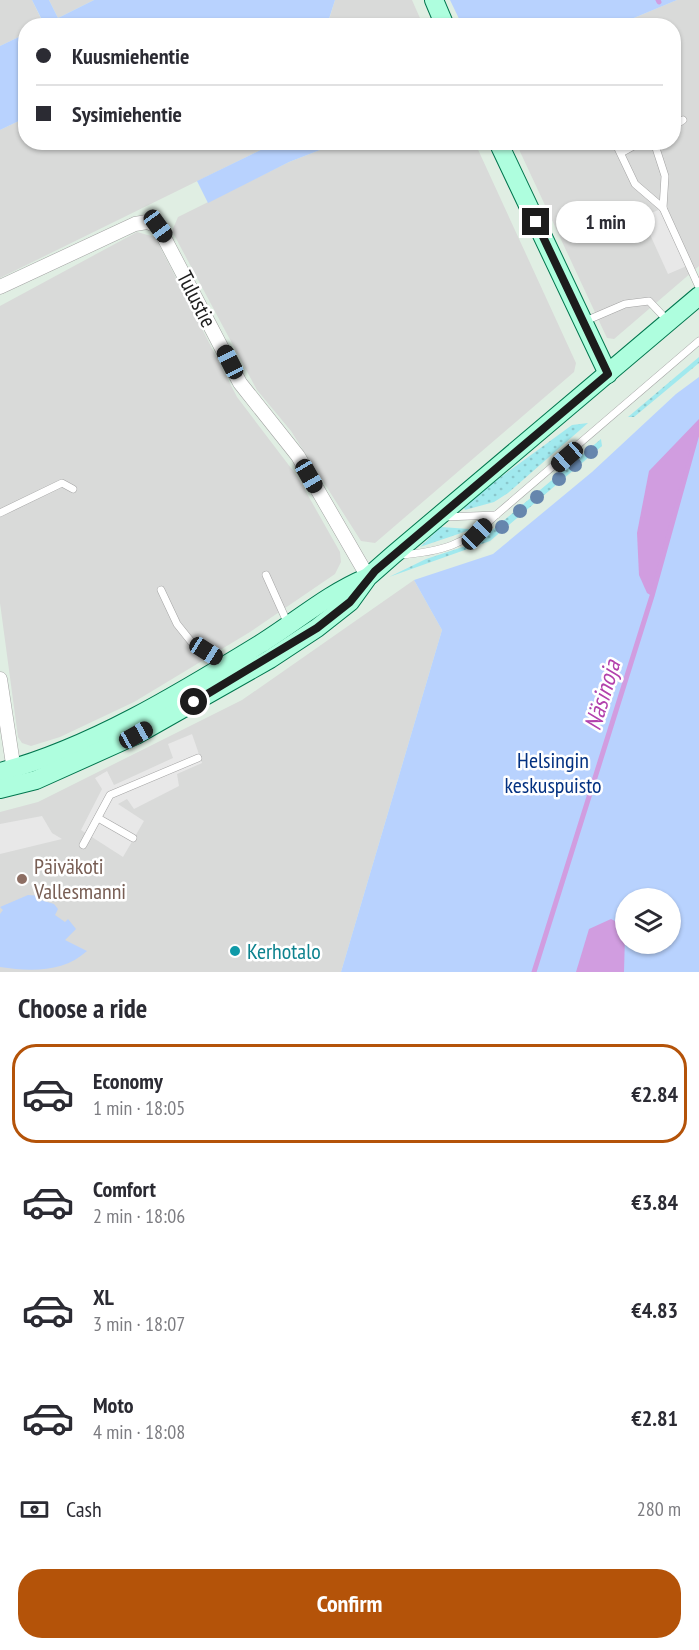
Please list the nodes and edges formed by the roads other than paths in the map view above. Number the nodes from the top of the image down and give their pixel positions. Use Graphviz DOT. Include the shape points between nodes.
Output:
graph roads {
  1 [pos="434,0"];
  2 [pos="442,18"];
  3 [pos="502,150"];
  4 [pos="619,150"];
  5 [pos="626,150"];
  6 [pos="657,150"];
  7 [pos="621,153"];
  8 [pos="663,208"];
  9 [pos="0,287"];
  10 [pos="699,287"];
  11 [pos="699,296"];
  12 [pos="583,322"];
  13 [pos="669,322"];
  14 [pos="699,341"];
  15 [pos="608,374"];
  16 [pos="73,489"];
  17 [pos="0,513"];
  18 [pos="496,515"];
  19 [pos="438,516"];
  20 [pos="393,555"];
  21 [pos="266,575"];
  22 [pos="368,577"];
  23 [pos="161,590"];
  24 [pos="289,626"];
  25 [pos="225,665"];
  26 [pos="0,679"];
  27 [pos="198,758"];
  28 [pos="8,779"];
  29 [pos="98,818"];
  30 [pos="133,838"];
  31 [pos="83,845"];
  1 -- 2 [label="main road"];
  3 -- 12 [label="main road"];
  4 -- 7 [label="lane"];
  5 -- 7 [label="lane"];
  6 -- 8 [label="lane" via="665,176"];
  7 -- 8 [label="lane" via="635,184"];
  8 -- 10 [label="lane"];
  9 -- 22 [label="street, Tulustie" via="135,224 147,222 158,226 240,383 298,456"];
  11 -- 13 [label="main road"];
  12 -- 13 [label="lane" via="642,301 649,301"];
  12 -- 15 [label="main road"];
  13 -- 15 [label="main road"];
  14 -- 18 [label="lane"];
  15 -- 19 [label="main road"];
  16 -- 17 [label="lane" via="62,483"];
  18 -- 19 [label="lane"];
  18 -- 20 [label="lane" via="477,534 458,544"];
  19 -- 20 [label="main road"];
  20 -- 22 [label="main road"];
  21 -- 24 [label="lane"];
  22 -- 24 [label="main road" via="339,590"];
  22 -- 28 [label="main road" via="350,602 317,628 136,735 46,776"];
  23 -- 25 [label="lane" via="177,624 193,644"];
  24 -- 25 [label="main road"];
  25 -- 28 [label="main road"];
  26 -- 28 [label="street"];
  27 -- 29 [label="lane" via="110,795"];
  29 -- 30 [label="lane"];
  29 -- 31 [label="lane"];
}
